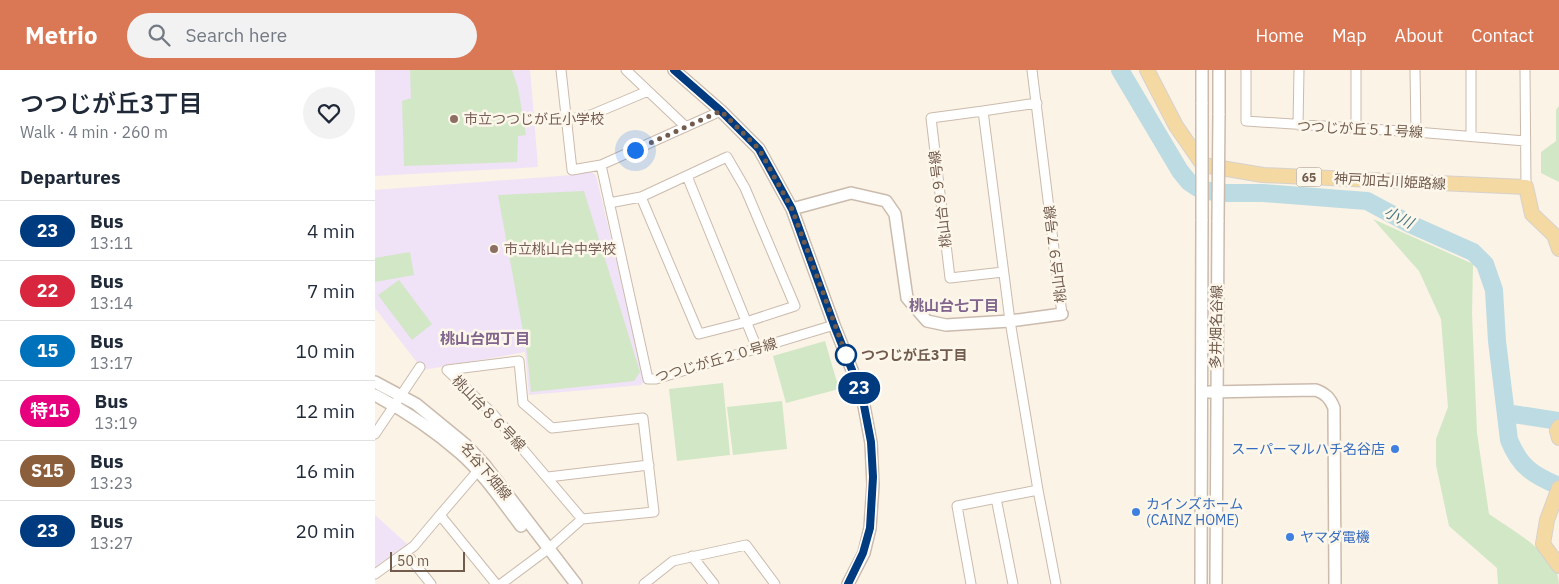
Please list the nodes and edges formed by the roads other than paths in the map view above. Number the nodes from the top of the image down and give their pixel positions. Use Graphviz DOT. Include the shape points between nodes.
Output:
graph roads {
  1 [pos="561,70"];
  2 [pos="626,70"];
  3 [pos="674,70"];
  4 [pos="1032,70"];
  5 [pos="1147,70"];
  6 [pos="1202,70"];
  7 [pos="1219,70"];
  8 [pos="1246,70"];
  9 [pos="1299,70"];
  10 [pos="1355,70"];
  11 [pos="1415,70"];
  12 [pos="1471,70"];
  13 [pos="1525,70"];
  14 [pos="648,91"];
  15 [pos="1037,103"];
  16 [pos="721,111"];
  17 [pos="983,112"];
  18 [pos="567,120"];
  19 [pos="1298,125"];
  20 [pos="685,127"];
  21 [pos="1356,128"];
  22 [pos="1416,132"];
  23 [pos="1471,136"];
  24 [pos="1525,141"];
  25 [pos="601,165"];
  26 [pos="687,176"];
  27 [pos="1526,187"];
  28 [pos="641,196"];
  29 [pos="609,203"];
  30 [pos="792,209"];
  31 [pos="1559,249"];
  32 [pos="1003,272"];
  33 [pos="1062,314"];
  34 [pos="1010,320"];
  35 [pos="746,322"];
  36 [pos="834,325"];
  37 [pos="757,348"];
  38 [pos="420,367"];
  39 [pos="375,382"];
  40 [pos="1216,391"];
  41 [pos="1202,392"];
  42 [pos="375,394"];
  43 [pos="397,400"];
  44 [pos="1559,427"];
  45 [pos="375,434"];
  46 [pos="1559,438"];
  47 [pos="649,465"];
  48 [pos="481,468"];
  49 [pos="547,477"];
  50 [pos="1559,489"];
  51 [pos="1038,490"];
  52 [pos="996,498"];
  53 [pos="440,515"];
  54 [pos="583,519"];
  55 [pos="545,551"];
  56 [pos="406,553"];
  57 [pos="692,556"];
  58 [pos="1559,566"];
  59 [pos="375,574"];
  60 [pos="648,583"];
  61 [pos="431,584"];
  62 [pos="496,584"];
  63 [pos="501,584"];
  64 [pos="568,584"];
  65 [pos="576,584"];
  66 [pos="714,584"];
  67 [pos="775,584"];
  68 [pos="849,584"];
  69 [pos="971,584"];
  70 [pos="1013,584"];
  71 [pos="1056,584"];
  72 [pos="1201,584"];
  73 [pos="1215,584"];
  74 [pos="1335,584"];
  1 -- 18 [label="street"];
  2 -- 14 [label="street"];
  3 -- 16 [label="street"];
  4 -- 15 [label="street, 桃山台９７号線"];
  5 -- 27 [label="main road, 神戸加古川姫路線 / 65" via="1176,126 1203,165 1263,175"];
  6 -- 41 [label="street, 多井畑名谷線, bridge"];
  7 -- 40 [label="street, 多井畑名谷線, bridge"];
  8 -- 19 [label="street, つつじが丘５１号線" via="1246,121"];
  9 -- 19 [label="street"];
  10 -- 21 [label="street"];
  11 -- 22 [label="street"];
  12 -- 23 [label="street"];
  13 -- 24 [label="street"];
  14 -- 18 [label="street" via="591,115"];
  14 -- 20 [label="street"];
  15 -- 17 [label="street"];
  15 -- 33 [label="street, 桃山台９７号線"];
  16 -- 20 [label="street"];
  16 -- 30 [label="street" via="759,149"];
  17 -- 32 [label="street"];
  17 -- 32 [label="street, 桃山台９９号線" via="931,118 950,278"];
  18 -- 25 [label="street" via="572,170"];
  19 -- 21 [label="street, つつじが丘５１号線"];
  20 -- 25 [label="street"];
  21 -- 22 [label="street, つつじが丘５１号線"];
  22 -- 23 [label="street, つつじが丘５１号線"];
  23 -- 24 [label="street, つつじが丘５１号線"];
  24 -- 27 [label="street"];
  25 -- 29 [label="street, つつじが丘２０号線"];
  26 -- 28 [label="street"];
  26 -- 35 [label="street"];
  26 -- 35 [label="street" via="727,157 745,188 795,306"];
  27 -- 31 [label="main road" via="1532,214 1554,235"];
  28 -- 29 [label="street"];
  28 -- 35 [label="street" via="699,334"];
  29 -- 37 [label="street, つつじが丘２０号線" via="648,379"];
  30 -- 34 [label="street, 桃山台９７号線" via="851,193 886,201 895,214 907,298 927,321 946,325"];
  30 -- 36 [label="street"];
  32 -- 34 [label="street"];
  33 -- 34 [label="street, 桃山台９７号線"];
  34 -- 51 [label="street"];
  35 -- 37 [label="street"];
  36 -- 37 [label="street, つつじが丘２０号線"];
  36 -- 68 [label="street" via="862,395 871,442 870,528"];
  38 -- 43 [label="street"];
  39 -- 43 [label="street, 名谷下畑線"];
  40 -- 41 [label="street"];
  40 -- 73 [label="street, 多井畑名谷線"];
  40 -- 74 [label="street" via="1316,390 1330,398 1334,408"];
  41 -- 72 [label="street, 多井畑名谷線"];
  42 -- 43 [label="street, 名谷下畑線"];
  43 -- 45 [label="street"];
  43 -- 48 [label="street, 名谷下畑線" via="416,404 466,444"];
  44 -- 46 [label="main road"];
  47 -- 49 [label="street"];
  47 -- 49 [label="street, 桃山台８６号線" via="643,418 552,428 523,404 519,361 447,370 493,414"];
  47 -- 54 [label="street, 桃山台８６号線" via="654,512"];
  48 -- 53 [label="street"];
  48 -- 55 [label="street, 名谷下畑線"];
  49 -- 54 [label="street, 桃山台８６号線"];
  50 -- 58 [label="main road" via="1547,520 1543,544"];
  51 -- 52 [label="street"];
  51 -- 71 [label="street"];
  52 -- 69 [label="street" via="957,506"];
  52 -- 70 [label="street"];
  53 -- 56 [label="street"];
  53 -- 62 [label="street"];
  54 -- 55 [label="street"];
  55 -- 63 [label="street"];
  55 -- 64 [label="street, 名谷下畑線"];
  55 -- 65 [label="street, 名谷下畑線"];
  56 -- 59 [label="street"];
  56 -- 61 [label="street"];
  57 -- 60 [label="street" via="673,561"];
  57 -- 66 [label="street"];
  57 -- 67 [label="street" via="746,545"];
}
